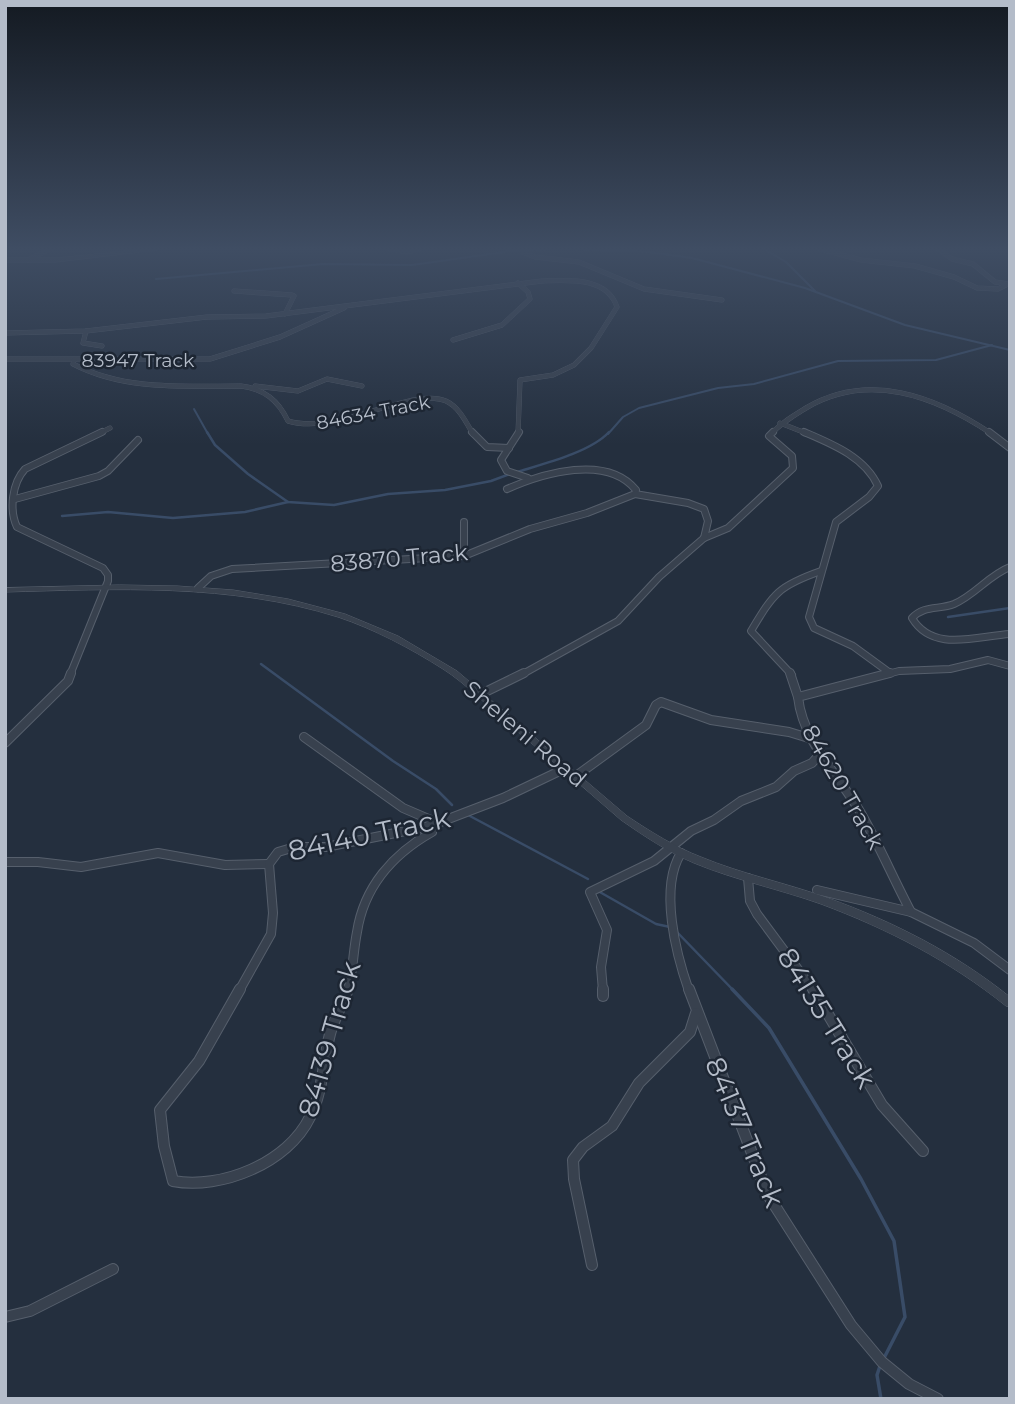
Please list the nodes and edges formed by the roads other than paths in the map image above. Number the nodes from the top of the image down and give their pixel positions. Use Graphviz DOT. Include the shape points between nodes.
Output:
graph roads {
  1 [pos="275,315"];
  2 [pos="333,315"];
  3 [pos="515,315"];
  4 [pos="611,315"];
  5 [pos="86,331"];
  6 [pos="5,333"];
  7 [pos="453,340"];
  8 [pos="102,346"];
  9 [pos="5,359"];
  10 [pos="74,360"];
  11 [pos="247,386"];
  12 [pos="362,386"];
  13 [pos="780,423"];
  14 [pos="110,428"];
  15 [pos="138,440"];
  16 [pos="509,448"];
  17 [pos="1010,448"];
  18 [pos="528,478"];
  19 [pos="507,489"];
  20 [pos="635,494"];
  21 [pos="15,499"];
  22 [pos="464,522"];
  23 [pos="704,538"];
  24 [pos="464,556"];
  25 [pos="1010,567"];
  26 [pos="821,571"];
  27 [pos="106,587"];
  28 [pos="198,588"];
  29 [pos="5,590"];
  30 [pos="1010,634"];
  31 [pos="1006,665"];
  32 [pos="890,673"];
  33 [pos="479,695"];
  34 [pos="798,697"];
  35 [pos="304,737"];
  36 [pos="812,739"];
  37 [pos="5,743"];
  38 [pos="821,753"];
  39 [pos="566,768"];
  40 [pos="576,776"];
  41 [pos="434,827"];
  42 [pos="676,850"];
  43 [pos="7,862"];
  44 [pos="269,864"];
  45 [pos="748,878"];
  46 [pos="817,890"];
  47 [pos="911,912"];
  48 [pos="1010,970"];
  49 [pos="603,996"];
  50 [pos="1010,1003"];
  51 [pos="696,1012"];
  52 [pos="923,1151"];
  53 [pos="173,1181"];
  54 [pos="592,1265"];
  55 [pos="113,1269"];
  56 [pos="5,1317"];
  57 [pos="938,1399"];
  1 -- 5 [label="street"];
  2 -- 10 [label="street, 83947 Track" via="218,358"];
  3 -- 7 [label="street" via="509,321"];
  4 -- 16 [label="street" via="592,346 568,369 520,380 520,431"];
  5 -- 6 [label="street"];
  5 -- 8 [label="street" via="83,343"];
  9 -- 10 [label="street, 83947 Track"];
  10 -- 11 [label="street, 84634 Track" via="80,369 116,381"];
  11 -- 12 [label="street" via="298,391 327,379"];
  11 -- 16 [label="street, 84634 Track" via="268,394 282,406 289,421 302,425 440,400 453,406 487,447"];
  13 -- 17 [label="street" via="826,397 874,389 963,415"];
  13 -- 23 [label="street" via="769,436 792,456 793,468 728,528"];
  13 -- 26 [label="street" via="858,460 878,484 872,496 839,518"];
  14 -- 21 [label="street" via="20,472"];
  15 -- 21 [label="street" via="99,476"];
  16 -- 18 [label="street" via="502,457 504,467"];
  18 -- 19 [label="street"];
  18 -- 20 [label="street" via="591,471 622,476 634,485"];
  20 -- 23 [label="street" via="704,509 708,521"];
  20 -- 24 [label="street, 83870 Track"];
  21 -- 27 [label="street" via="12,515 17,527 103,568 108,575"];
  22 -- 24 [label="street"];
  23 -- 33 [label="street" via="618,621"];
  24 -- 28 [label="street, 83870 Track" via="232,569 211,576"];
  25 -- 30 [label="street" via="999,570 962,600 920,611 912,618 921,632 937,639"];
  26 -- 32 [label="street" via="810,611 811,625 853,646"];
  26 -- 34 [label="street" via="773,593 751,631 792,675"];
  27 -- 28 [label="street, Sheleni Road"];
  27 -- 29 [label="street, Sheleni Road"];
  27 -- 37 [label="street" via="68,681"];
  28 -- 33 [label="street, Sheleni Road" via="299,603 369,625 448,668"];
  31 -- 32 [label="street, 84620 Track" via="988,660"];
  32 -- 34 [label="street, 84620 Track"];
  33 -- 39 [label="street, Sheleni Road"];
  34 -- 36 [label="street, 84620 Track"];
  35 -- 41 [label="street"];
  36 -- 38 [label="street, 84620 Track"];
  36 -- 40 [label="street" via="711,720 661,702 646,725"];
  38 -- 42 [label="street" via="783,783 691,831"];
  38 -- 47 [label="street, 84620 Track" via="861,813"];
  39 -- 40 [label="street, Sheleni Road"];
  39 -- 41 [label="street, 84140 Track"];
  40 -- 42 [label="street, Sheleni Road" via="624,818"];
  41 -- 44 [label="street, 84140 Track" via="326,847 286,849"];
  41 -- 53 [label="street, 84139 Track" via="392,862 365,903 350,986 329,1036 316,1107 300,1134 267,1161 244,1172 206,1182"];
  42 -- 45 [label="street, Sheleni Road"];
  42 -- 49 [label="street" via="590,892 607,930 601,967"];
  42 -- 51 [label="street, 84137 Track" via="670,879 671,909 679,962"];
  43 -- 44 [label="street" via="81,867 158,853 225,865"];
  44 -- 53 [label="street, 84140 Track" via="271,934 199,1061 160,1110"];
  45 -- 50 [label="street, Sheleni Road" via="872,919 955,962"];
  45 -- 52 [label="street, 84135 Track" via="757,915 809,982 882,1105"];
  46 -- 47 [label="street"];
  47 -- 48 [label="street" via="974,943"];
  51 -- 54 [label="street" via="682,1042 639,1083 612,1126 573,1160"];
  51 -- 57 [label="street, 84137 Track" via="768,1195 799,1246 851,1325 882,1362"];
  55 -- 56 [label="street" via="30,1311"];
}
